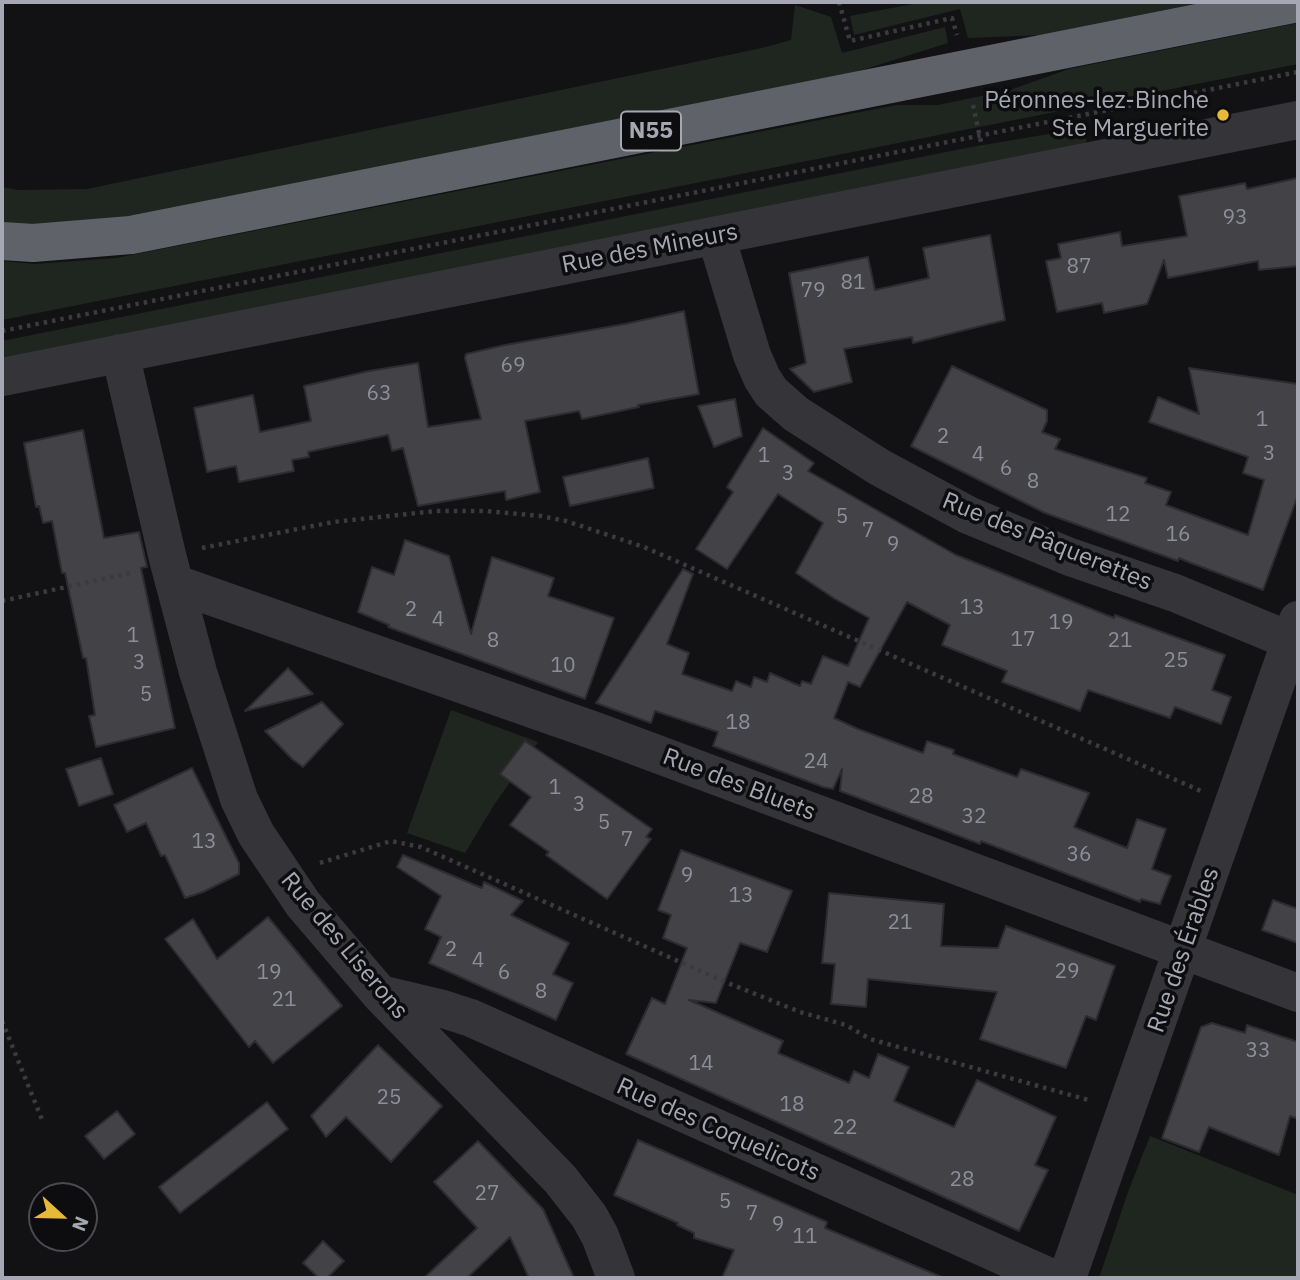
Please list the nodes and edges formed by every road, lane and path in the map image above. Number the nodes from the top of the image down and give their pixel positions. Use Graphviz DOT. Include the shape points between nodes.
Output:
graph roads {
  1 [pos="1298,3"];
  2 [pos="1298,72"];
  3 [pos="1298,120"];
  4 [pos="716,236"];
  5 [pos="2,241"];
  6 [pos="2,331"];
  7 [pos="120,353"];
  8 [pos="2,377"];
  9 [pos="172,572"];
  10 [pos="2,601"];
  11 [pos="1296,635"];
  12 [pos="1234,805"];
  13 [pos="282,875"];
  14 [pos="1184,950"];
  15 [pos="1298,993"];
  16 [pos="380,994"];
  17 [pos="2,1021"];
  18 [pos="1126,1111"];
  19 [pos="43,1122"];
  20 [pos="616,1278"];
  21 [pos="1052,1278"];
  22 [pos="1067,1278"];
  1 -- 5 [label="highway, N55" via="131,235"];
  2 -- 6 [label="path"];
  3 -- 4 [label="street, Rue des Mineurs"];
  4 -- 7 [label="street, Rue des Mineurs"];
  4 -- 11 [label="street, Rue des Pâquerettes" via="757,367 771,392 796,414 879,467 968,515 1070,557"];
  7 -- 8 [label="street, Rue des Mineurs"];
  7 -- 9 [label="street, Rue des Liserons"];
  9 -- 10 [label="path" via="149,569"];
  9 -- 12 [label="path" via="195,549 333,522 436,511 486,511 566,521 645,547"];
  9 -- 13 [label="street, Rue des Liserons" via="239,799"];
  9 -- 14 [label="street, Rue des Bluets"];
  11 -- 12 [label="street, Rue des Érables"];
  12 -- 14 [label="street, Rue des Érables"];
  13 -- 16 [label="street, Rue des Liserons"];
  13 -- 18 [label="path" via="379,844 403,842 723,981 846,1025 870,1039"];
  14 -- 15 [label="street, Rue des Bluets"];
  14 -- 18 [label="street, Rue des Érables"];
  16 -- 20 [label="street, Rue des Liserons" via="560,1179 589,1216"];
  16 -- 21 [label="street, Rue des Coquelicots" via="471,1018"];
  17 -- 19 [label="path"];
  18 -- 22 [label="street, Rue des Érables"];
}
